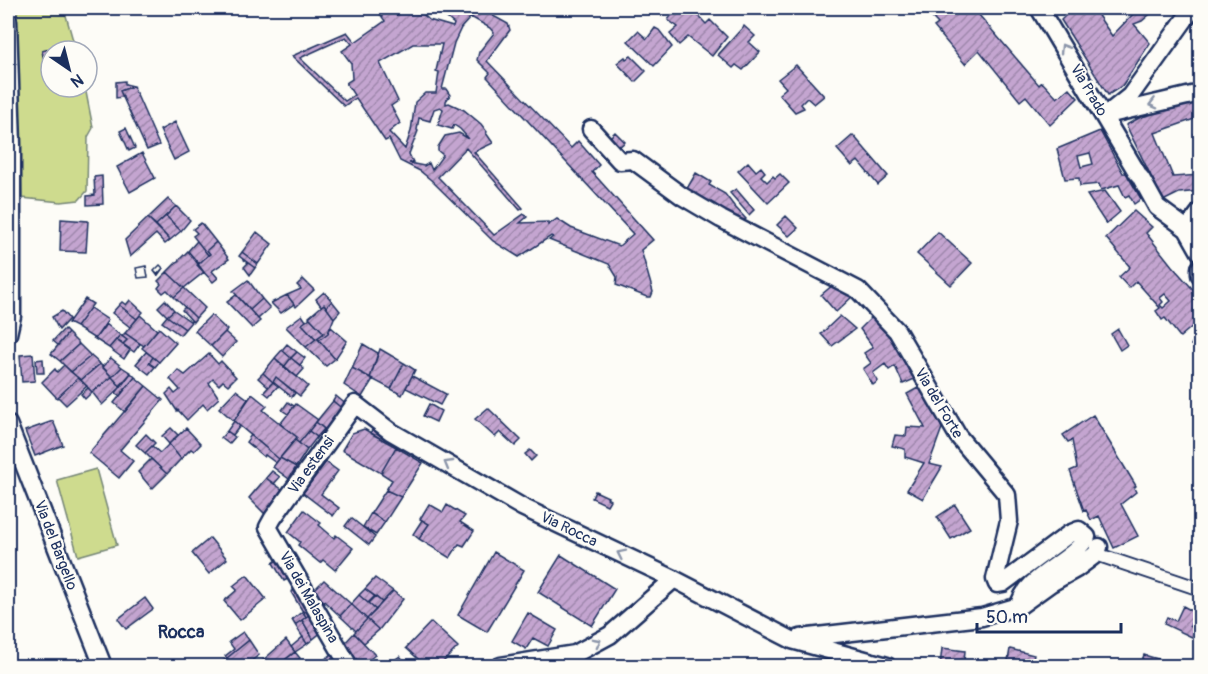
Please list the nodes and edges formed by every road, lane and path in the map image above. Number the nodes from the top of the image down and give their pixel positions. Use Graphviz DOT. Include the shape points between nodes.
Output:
graph roads {
  1 [pos="1039,8"];
  2 [pos="1193,8"];
  3 [pos="8,21"];
  4 [pos="1200,93"];
  5 [pos="1105,116"];
  6 [pos="591,129"];
  7 [pos="1200,212"];
  8 [pos="1194,228"];
  9 [pos="1200,252"];
  10 [pos="1200,268"];
  11 [pos="1200,275"];
  12 [pos="8,334"];
  13 [pos="355,404"];
  14 [pos="8,424"];
  15 [pos="268,527"];
  16 [pos="1098,550"];
  17 [pos="674,579"];
  18 [pos="1200,589"];
  19 [pos="1019,606"];
  20 [pos="792,640"];
  21 [pos="103,666"];
  22 [pos="349,666"];
  23 [pos="501,666"];
  24 [pos="887,666"];
  5 -- 1 [label="street, Via Prado, one-way"];
  2 -- 5 [label="street" via="1130,96"];
  3 -- 12 [label="street" via="12,316"];
  4 -- 5 [label="street, one-way"];
  5 -- 8 [label="street, Via Prado" via="1157,207"];
  6 -- 19 [label="street, Via del Forte" via="620,161 633,159 721,219 858,290 897,330 958,436 1007,495 1009,520 997,584 1069,534 1079,530 1087,537 1078,549 1028,586"];
  7 -- 8 [label="street"];
  8 -- 9 [label="street"];
  10 -- 11 [label="street"];
  13 -- 15 [label="street, Via estensi"];
  17 -- 13 [label="street, Via Rocca, one-way" via="522,507 390,431"];
  14 -- 21 [label="street, Via del Bargello"];
  15 -- 22 [label="street, Via dei Malaspina"];
  16 -- 18 [label="street"];
  16 -- 19 [label="street"];
  17 -- 20 [label="street, Via Rocca"];
  23 -- 17 [label="street, one-way" via="575,654 610,635"];
  19 -- 20 [label="street" via="982,617"];
  20 -- 24 [label="street, Via Rocca"];
}
